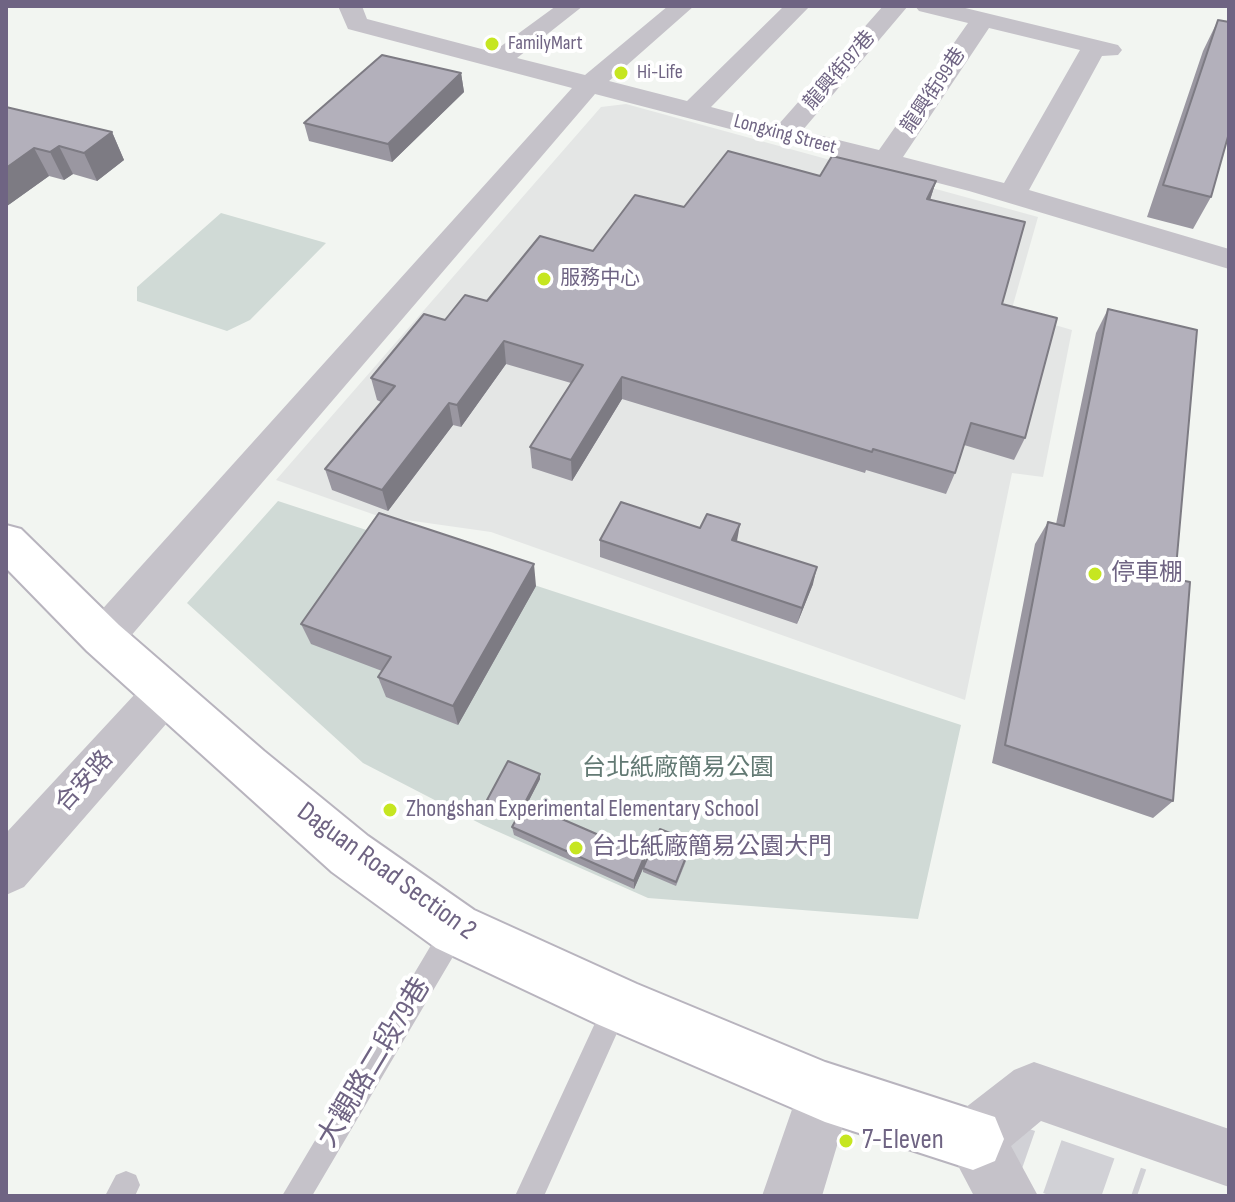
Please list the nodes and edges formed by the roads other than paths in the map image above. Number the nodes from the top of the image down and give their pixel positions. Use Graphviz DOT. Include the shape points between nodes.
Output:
graph roads {
  1 [pos="571,6"];
  2 [pos="682,6"];
  3 [pos="798,6"];
  4 [pos="896,6"];
  5 [pos="927,6"];
  6 [pos="353,8"];
  7 [pos="983,19"];
  8 [pos="497,61"];
  9 [pos="588,86"];
  10 [pos="692,111"];
  11 [pos="784,135"];
  12 [pos="885,162"];
  13 [pos="1012,195"];
  14 [pos="1229,259"];
  15 [pos="6,541"];
  16 [pos="103,638"];
  17 [pos="164,694"];
  18 [pos="6,870"];
  19 [pos="455,929"];
  20 [pos="617,1004"];
  21 [pos="825,1092"];
  22 [pos="973,1139"];
  23 [pos="1229,1158"];
  24 [pos="296,1196"];
  25 [pos="529,1196"];
  26 [pos="792,1196"];
  27 [pos="1008,1196"];
  1 -- 8 [label="street"];
  2 -- 9 [label="street"];
  3 -- 10 [label="street"];
  4 -- 11 [label="street, 龍興街97巷"];
  5 -- 7 [label="street"];
  6 -- 8 [label="street, Longxing Street" via="357,24"];
  7 -- 12 [label="street, 龍興街99巷"];
  7 -- 13 [label="street" via="1102,48"];
  8 -- 9 [label="street, Longxing Street"];
  9 -- 10 [label="street, Longxing Street"];
  9 -- 16 [label="street"];
  10 -- 11 [label="street, Longxing Street"];
  11 -- 12 [label="street, Longxing Street"];
  12 -- 13 [label="street, Longxing Street"];
  13 -- 14 [label="street, Longxing Street"];
  15 -- 16 [label="main road, Daguan Road Section 2"];
  16 -- 17 [label="main road, Daguan Road Section 2"];
  17 -- 18 [label="street, 合安路"];
  17 -- 19 [label="main road, Daguan Road Section 2" via="350,854"];
  19 -- 20 [label="main road, Daguan Road Section 2"];
  19 -- 24 [label="lane, 大觀路二段79巷"];
  20 -- 21 [label="main road, Daguan Road Section 2"];
  20 -- 25 [label="lane"];
  21 -- 22 [label="main road, Daguan Road Section 2"];
  21 -- 26 [label="street"];
  22 -- 23 [label="street" via="1034,1090"];
  22 -- 27 [label="street"];
}
